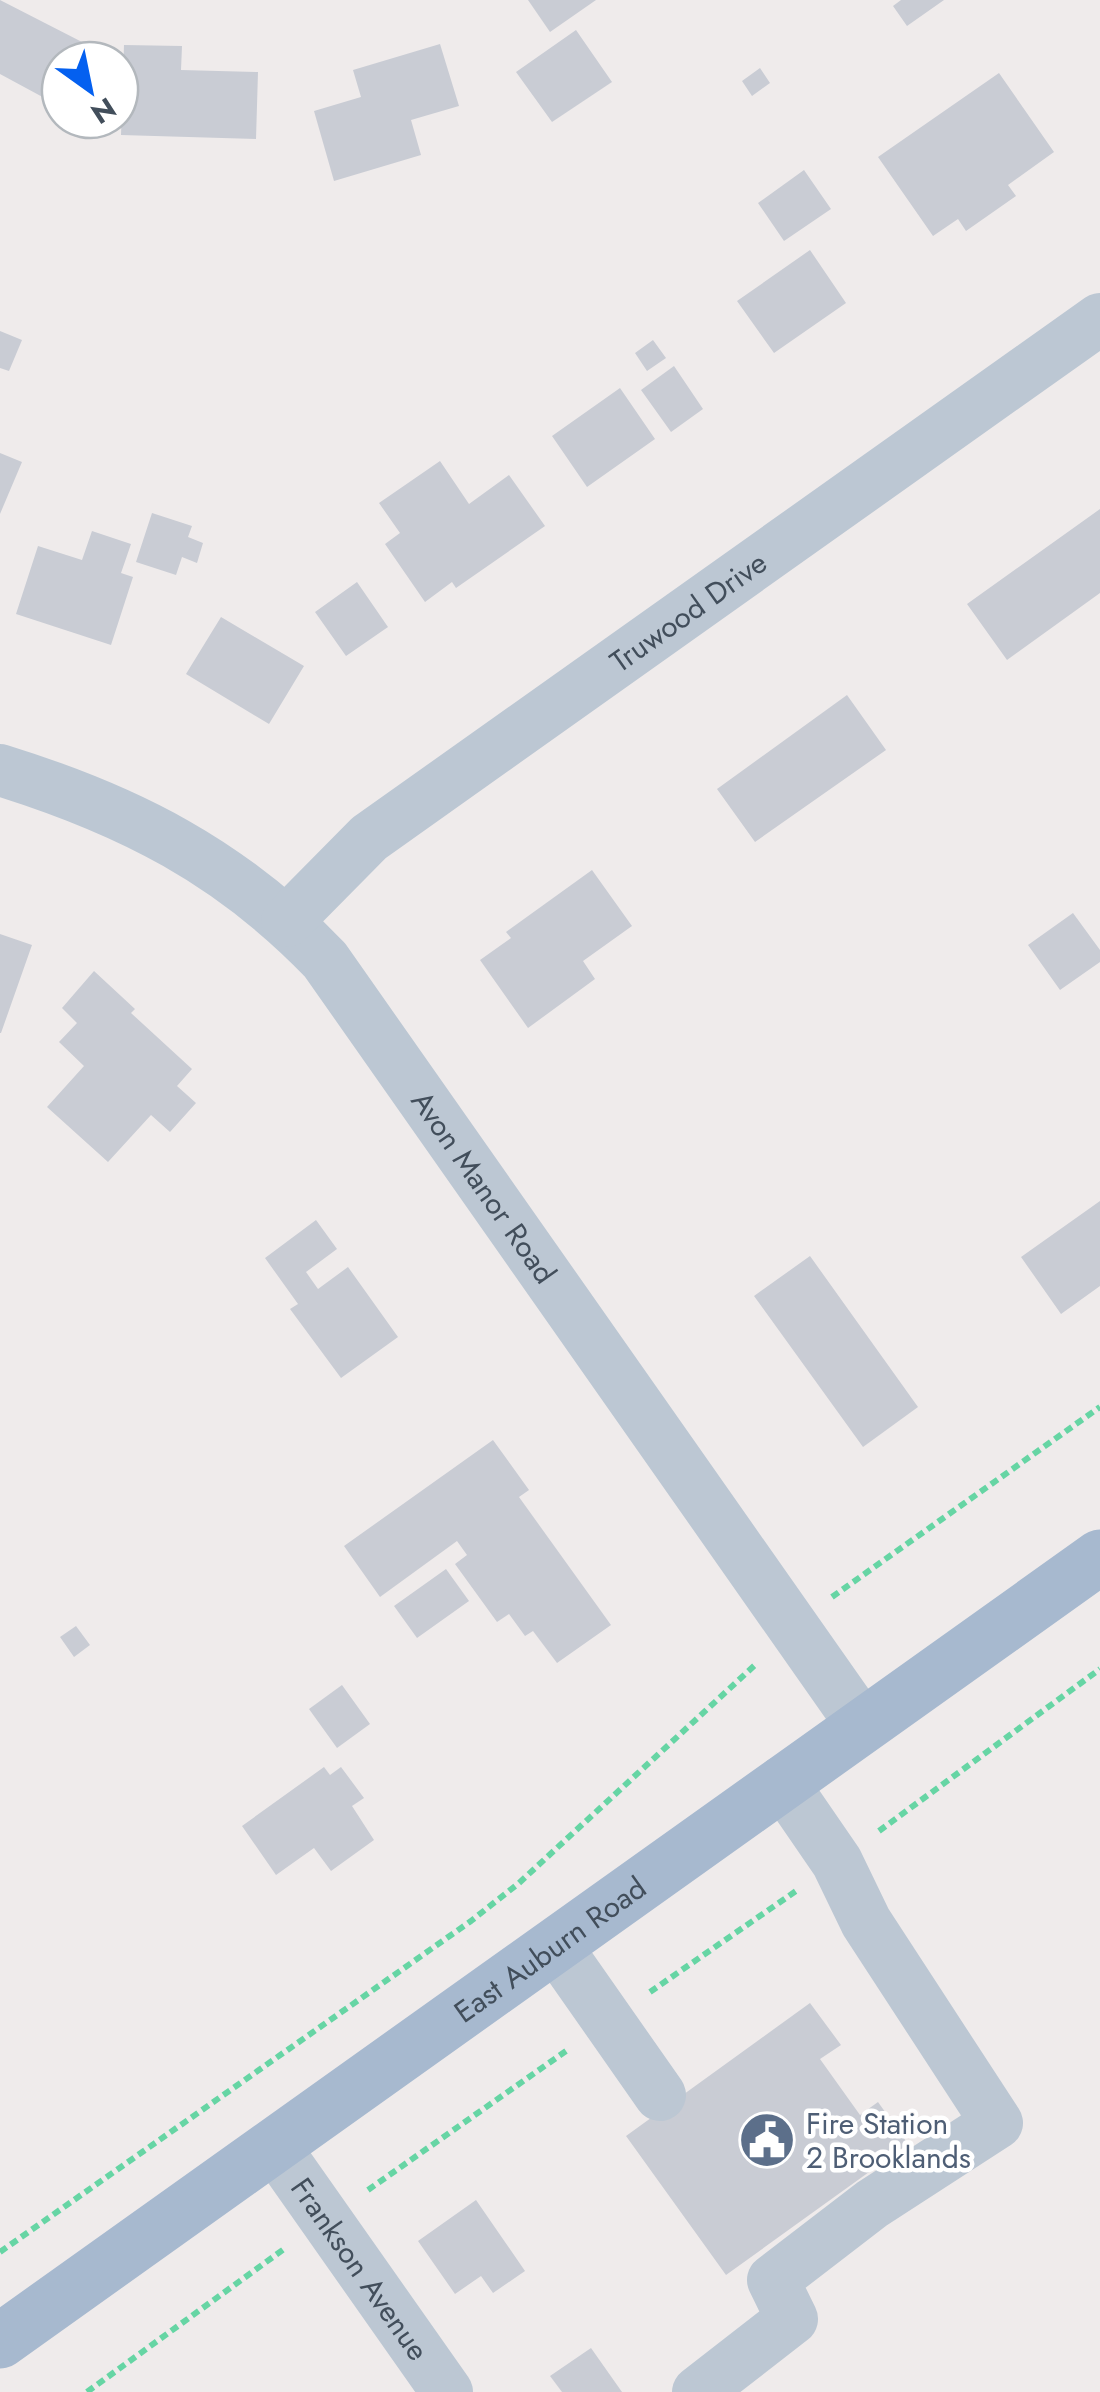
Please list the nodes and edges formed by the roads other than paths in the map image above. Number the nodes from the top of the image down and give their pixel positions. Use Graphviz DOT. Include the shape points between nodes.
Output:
graph roads {
  1 [pos="1100,318"];
  2 [pos="0,770"];
  3 [pos="288,921"];
  4 [pos="1100,1557"];
  5 [pos="862,1726"];
  6 [pos="782,1782"];
  7 [pos="555,1945"];
  8 [pos="660,2095"];
  9 [pos="274,2146"];
  10 [pos="0,2340"];
  11 [pos="447,2392"];
  12 [pos="698,2392"];
  1 -- 3 [label="street, Truwood Drive" via="369,838"];
  2 -- 3 [label="street, Avon Manor Road" via="124,813 220,868"];
  3 -- 5 [label="street, Avon Manor Road" via="355,998"];
  4 -- 5 [label="main road, East Auburn Road"];
  5 -- 6 [label="main road, East Auburn Road"];
  6 -- 7 [label="main road, East Auburn Road"];
  6 -- 12 [label="street" via="997,2122 872,2204 773,2280 792,2318"];
  7 -- 8 [label="street"];
  7 -- 9 [label="main road, East Auburn Road"];
  9 -- 10 [label="main road, East Auburn Road"];
  9 -- 11 [label="street, Frankson Avenue"];
}
